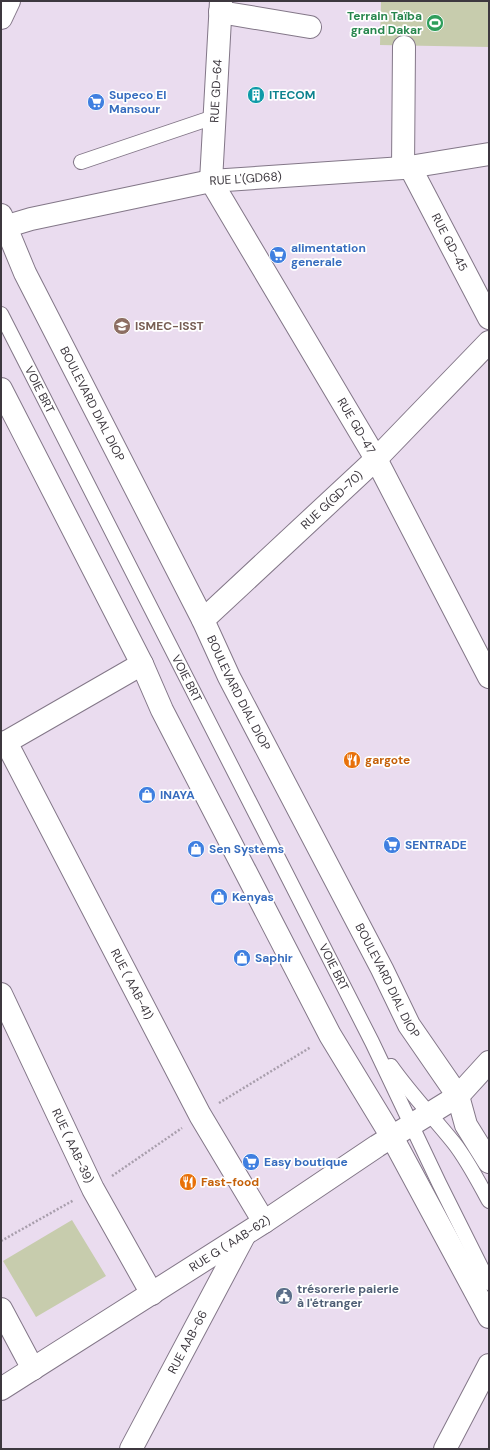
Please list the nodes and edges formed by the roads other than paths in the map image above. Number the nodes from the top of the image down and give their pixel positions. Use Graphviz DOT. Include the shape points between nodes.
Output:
graph roads {
  1 [pos="10,1"];
  2 [pos="220,6"];
  3 [pos="1,18"];
  4 [pos="310,27"];
  5 [pos="404,47"];
  6 [pos="214,117"];
  7 [pos="489,154"];
  8 [pos="81,162"];
  9 [pos="407,168"];
  10 [pos="211,181"];
  11 [pos="2,223"];
  12 [pos="1,314"];
  13 [pos="489,318"];
  14 [pos="489,342"];
  15 [pos="1,389"];
  16 [pos="376,459"];
  17 [pos="203,620"];
  18 [pos="142,664"];
  19 [pos="489,677"];
  20 [pos="4,744"];
  21 [pos="1,994"];
  22 [pos="372,1042"];
  23 [pos="489,1062"];
  24 [pos="458,1096"];
  25 [pos="420,1119"];
  26 [pos="392,1137"];
  27 [pos="489,1162"];
  28 [pos="489,1201"];
  29 [pos="264,1222"];
  30 [pos="244,1234"];
  31 [pos="489,1283"];
  32 [pos="152,1294"];
  33 [pos="1,1309"];
  34 [pos="489,1317"];
  35 [pos="489,1365"];
  36 [pos="33,1369"];
  37 [pos="1,1389"];
  38 [pos="130,1449"];
  39 [pos="445,1449"];
  1 -- 3 [label="street"];
  2 -- 4 [label="street"];
  2 -- 6 [label="street, RUE GD-64"];
  5 -- 9 [label="street"];
  6 -- 8 [label="lane"];
  6 -- 10 [label="street, RUE GD-64"];
  7 -- 9 [label="street, RUE L'(GD68)"];
  9 -- 10 [label="street, RUE L'(GD68)"];
  9 -- 13 [label="street, RUE GD-45"];
  10 -- 11 [label="street, RUE L'(GD68)"];
  10 -- 16 [label="street, RUE GD-47"];
  11 -- 17 [label="street, BOULEVARD DIAL DIOP" via="25,273"];
  12 -- 22 [label="lane, VOIE BRT"];
  14 -- 16 [label="street, RUE G(GD-70)"];
  15 -- 18 [label="street"];
  16 -- 17 [label="street, RUE G(GD-70)"];
  16 -- 19 [label="street, RUE GD-47"];
  17 -- 24 [label="street, BOULEVARD DIAL DIOP" via="229,677 409,1025"];
  18 -- 20 [label="street"];
  18 -- 26 [label="street" via="162,710 330,1035"];
  20 -- 29 [label="street, RUE ( AAB-41)" via="200,1115"];
  21 -- 32 [label="street, RUE ( AAB-39)" via="93,1189"];
  22 -- 25 [label="lane, VOIE BRT"];
  22 -- 25 [label="lane, VOIE BRT" via="405,1086"];
  23 -- 24 [label="street, RUE G ( AAB-62)"];
  24 -- 25 [label="street, RUE G ( AAB-62)"];
  24 -- 27 [label="street, BOULEVARD DIAL DIOP" via="466,1125"];
  25 -- 26 [label="street, RUE G ( AAB-62)"];
  25 -- 28 [label="lane, VOIE BRT" via="454,1143 473,1170"];
  25 -- 31 [label="lane, VOIE BRT"];
  26 -- 29 [label="street, RUE G ( AAB-62)"];
  26 -- 34 [label="street"];
  29 -- 30 [label="street, RUE G ( AAB-62)"];
  30 -- 32 [label="street, RUE G ( AAB-62)"];
  30 -- 38 [label="street, RUE AAB-66"];
  32 -- 36 [label="street, RUE G ( AAB-62)"];
  33 -- 36 [label="street"];
  35 -- 39 [label="street"];
  36 -- 37 [label="street, RUE G ( AAB-62)"];
}
